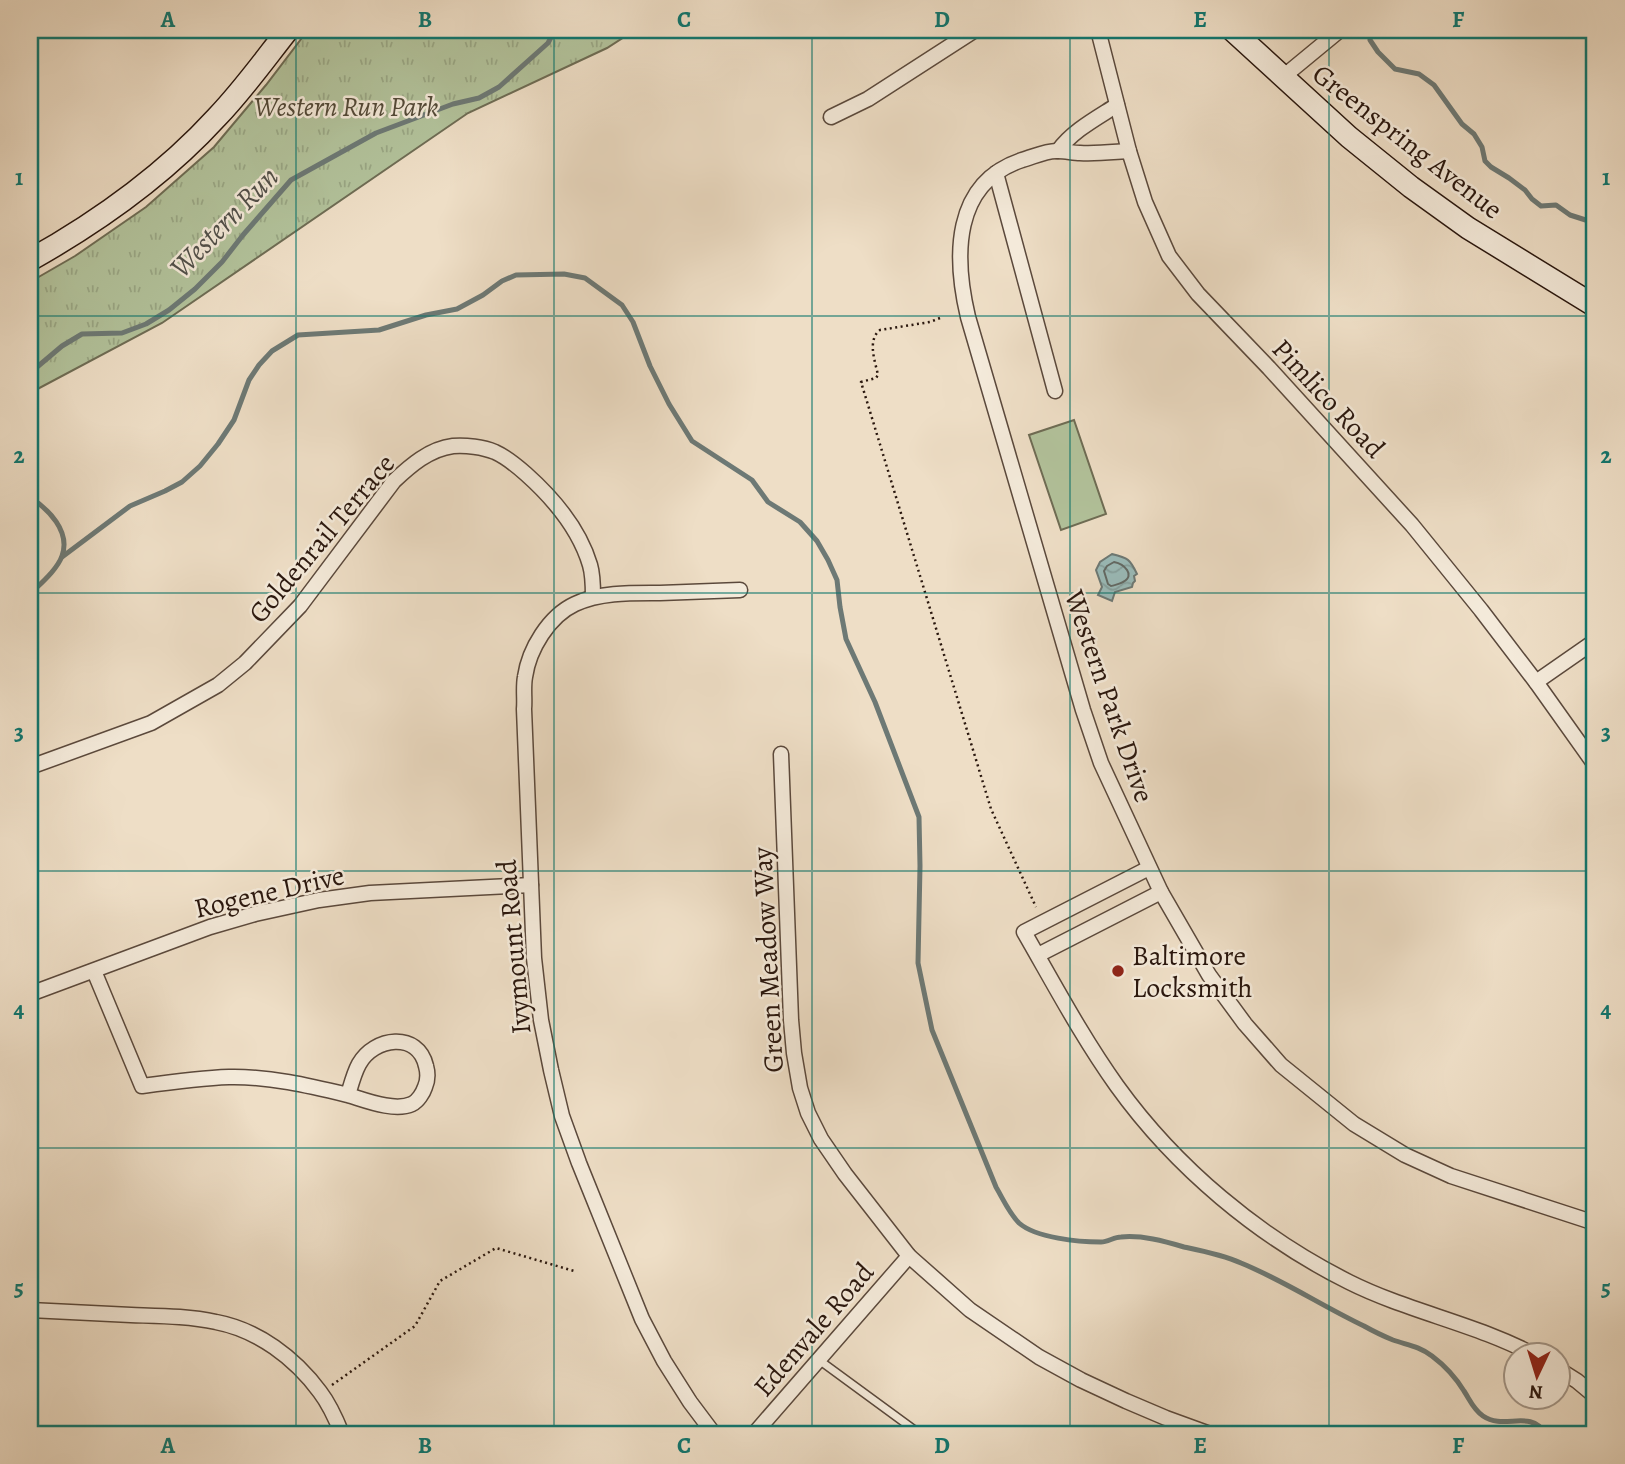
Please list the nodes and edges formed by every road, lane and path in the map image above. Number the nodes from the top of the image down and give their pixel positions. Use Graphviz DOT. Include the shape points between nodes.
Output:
graph roads {
  1 [pos="288,30"];
  2 [pos="975,30"];
  3 [pos="1098,30"];
  4 [pos="1232,30"];
  5 [pos="1340,30"];
  6 [pos="1283,77"];
  7 [pos="1117,105"];
  8 [pos="831,117"];
  9 [pos="1058,151"];
  10 [pos="1129,151"];
  11 [pos="996,173"];
  12 [pos="30,260"];
  13 [pos="1595,306"];
  14 [pos="940,318"];
  15 [pos="1055,391"];
  16 [pos="740,590"];
  17 [pos="593,597"];
  18 [pos="1595,641"];
  19 [pos="1536,682"];
  20 [pos="781,754"];
  21 [pos="1595,765"];
  22 [pos="30,767"];
  23 [pos="1149,868"];
  24 [pos="531,885"];
  25 [pos="1160,892"];
  26 [pos="1043,922"];
  27 [pos="1038,955"];
  28 [pos="94,971"];
  29 [pos="30,995"];
  30 [pos="348,1095"];
  31 [pos="1595,1223"];
  32 [pos="909,1256"];
  33 [pos="574,1271"];
  34 [pos="30,1310"];
  35 [pos="1507,1342"];
  36 [pos="819,1360"];
  37 [pos="1572,1378"];
  38 [pos="321,1394"];
  39 [pos="1595,1396"];
  40 [pos="342,1434"];
  41 [pos="714,1434"];
  42 [pos="754,1434"];
  43 [pos="920,1434"];
  44 [pos="1210,1434"];
  1 -- 12 [label="main road" via="219,116 180,155 111,209"];
  2 -- 8 [label="street" via="868,99"];
  3 -- 7 [label="street, Pimlico Road"];
  4 -- 6 [label="main road, Greenspring Avenue"];
  5 -- 6 [label="street"];
  6 -- 13 [label="main road, Greenspring Avenue" via="1411,187"];
  7 -- 9 [label="street, Western Park Drive"];
  7 -- 10 [label="street, Pimlico Road"];
  9 -- 10 [label="street, Western Park Drive"];
  9 -- 11 [label="street, Western Park Drive" via="1016,162"];
  10 -- 19 [label="street, Pimlico Road" via="1169,256 1412,525"];
  11 -- 15 [label="street"];
  11 -- 23 [label="street, Western Park Drive" via="971,202 964,222 960,258 964,298 1083,710 1101,763"];
  14 -- 26 [label="path" via="875,334 878,374 861,382 991,810"];
  16 -- 17 [label="street, Ivymount Road"];
  17 -- 22 [label="street, Goldenrail Terrace" via="584,549 544,490 495,452 451,446 412,464 394,481 300,606 227,678 151,723"];
  17 -- 24 [label="street, Ivymount Road" via="573,605 544,631 525,677"];
  18 -- 19 [label="street"];
  19 -- 21 [label="street, Pimlico Road"];
  20 -- 32 [label="street, Green Meadow Way" via="791,1020 800,1088 821,1139"];
  23 -- 25 [label="street, Western Park Drive"];
  23 -- 26 [label="street"];
  24 -- 28 [label="street, Rogene Drive" via="319,900 210,927"];
  24 -- 41 [label="street, Ivymount Road" via="541,1020 562,1116 642,1319"];
  25 -- 27 [label="street"];
  25 -- 31 [label="street, Western Park Drive" via="1244,1024 1282,1065 1354,1124 1451,1176"];
  26 -- 27 [label="street" via="1024,932"];
  27 -- 35 [label="street" via="1077,1027 1118,1087 1188,1168 1239,1212 1350,1282"];
  28 -- 29 [label="street, Rogene Drive"];
  28 -- 30 [label="street" via="142,1086 231,1077 304,1084"];
  30 -- 30 [label="street" via="358,1064 375,1047 400,1042 423,1055 428,1081 412,1104 379,1104"];
  32 -- 36 [label="street, Edenvale Road"];
  32 -- 44 [label="street, Green Meadow Way" via="970,1310 1038,1357 1126,1401"];
  33 -- 38 [label="path" via="496,1248 440,1281 415,1326"];
  34 -- 38 [label="street" via="219,1322 272,1345"];
  36 -- 42 [label="street, Edenvale Road"];
  36 -- 43 [label="lane"];
  37 -- 39 [label="street"];
  38 -- 40 [label="street"];
}
